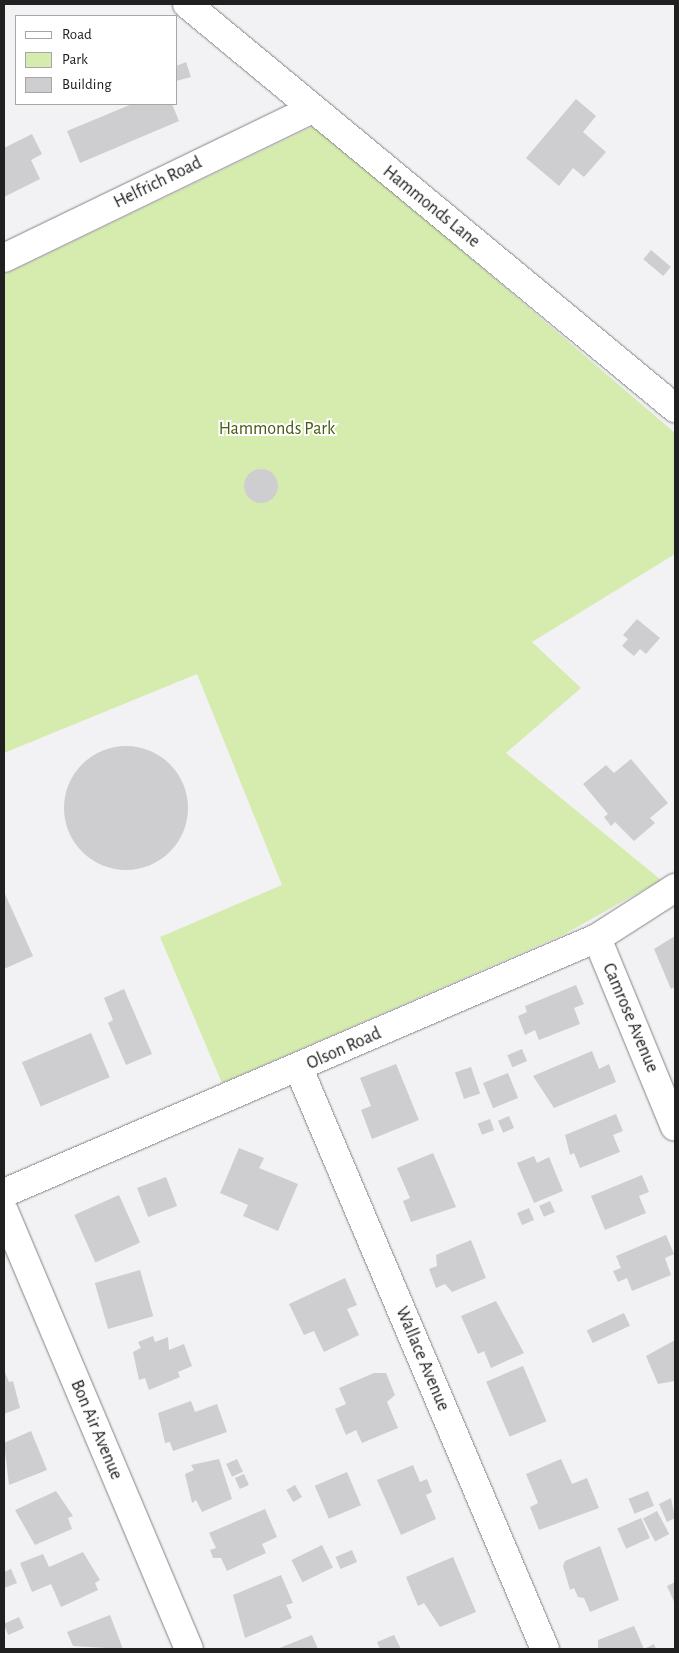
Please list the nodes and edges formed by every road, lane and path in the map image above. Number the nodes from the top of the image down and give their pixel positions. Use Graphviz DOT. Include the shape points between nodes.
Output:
graph roads {
  1 [pos="187,4"];
  2 [pos="312,109"];
  3 [pos="4,258"];
  4 [pos="675,408"];
  5 [pos="675,888"];
  6 [pos="597,938"];
  7 [pos="299,1069"];
  8 [pos="675,1127"];
  9 [pos="4,1193"];
  10 [pos="4,1211"];
  11 [pos="189,1649"];
  12 [pos="545,1649"];
  1 -- 2 [label="street, Hammonds Lane"];
  2 -- 3 [label="street, Helfrich Road"];
  2 -- 4 [label="street, Hammonds Lane"];
  5 -- 6 [label="street, Olson Road"];
  6 -- 7 [label="street, Olson Road"];
  6 -- 8 [label="street, Camrose Avenue"];
  7 -- 9 [label="street, Olson Road"];
  7 -- 12 [label="street, Wallace Avenue"];
  10 -- 11 [label="street, Bon Air Avenue"];
}
